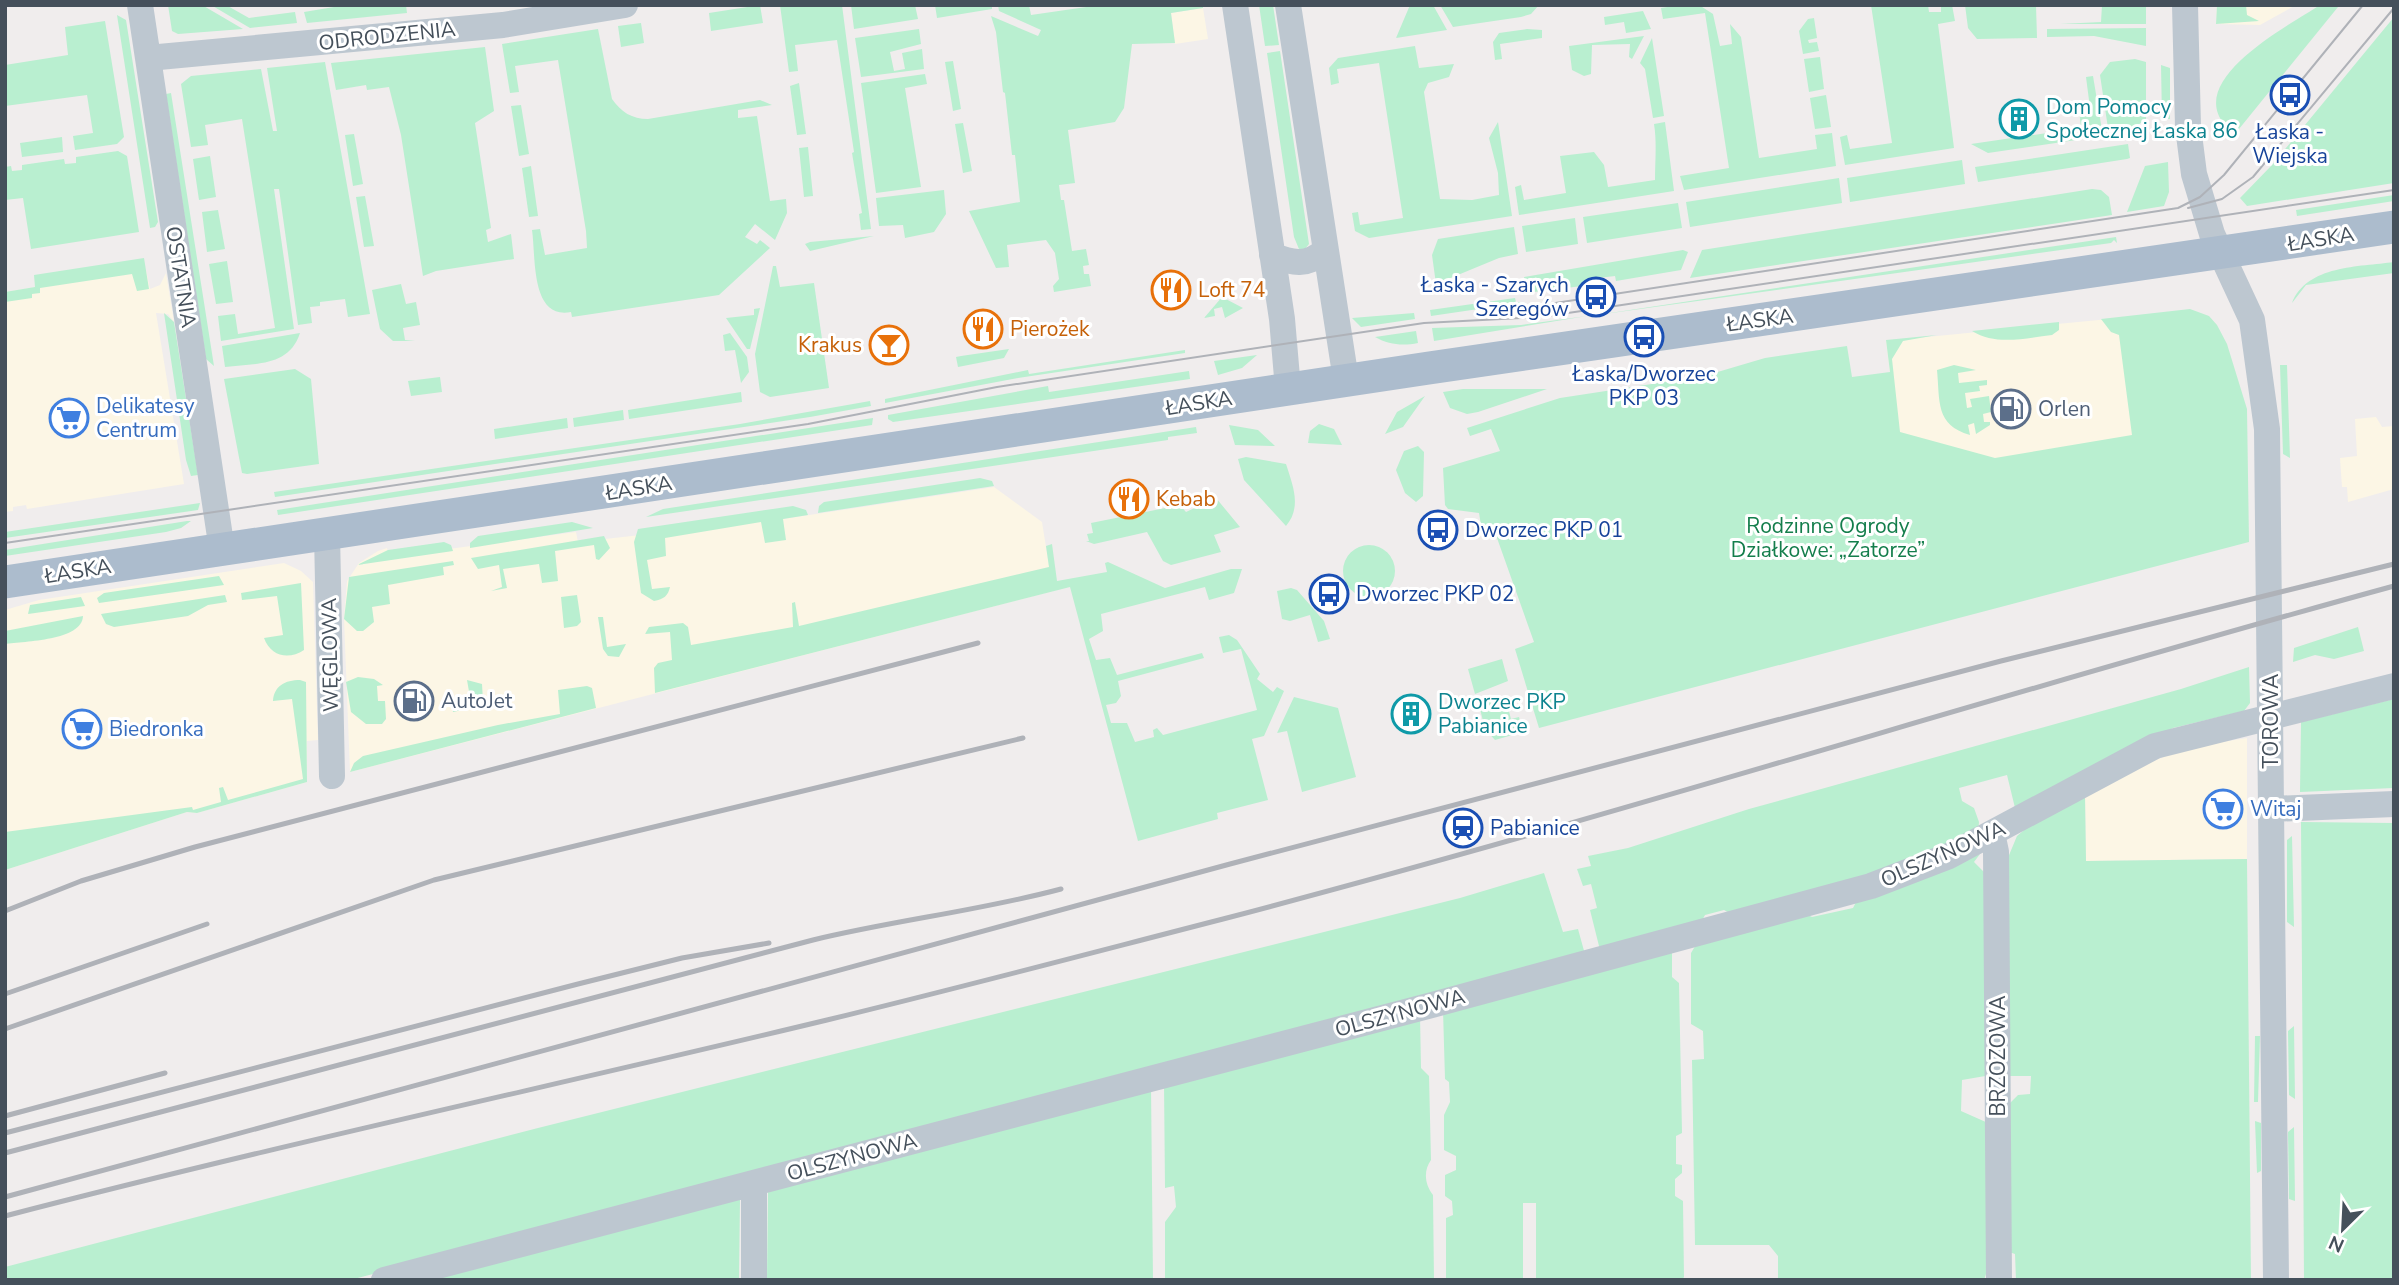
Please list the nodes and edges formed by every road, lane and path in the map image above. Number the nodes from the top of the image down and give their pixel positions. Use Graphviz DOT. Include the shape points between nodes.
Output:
graph roads {
  1 [pos="140,5"];
  2 [pos="625,5"];
  3 [pos="1235,5"];
  4 [pos="1288,5"];
  5 [pos="2185,5"];
  6 [pos="148,58"];
  7 [pos="2394,227"];
  8 [pos="1325,251"];
  9 [pos="2220,254"];
  10 [pos="1272,256"];
  11 [pos="1346,380"];
  12 [pos="1288,389"];
  13 [pos="327,534"];
  14 [pos="222,550"];
  15 [pos="5,582"];
  16 [pos="2394,686"];
  17 [pos="2271,716"];
  18 [pos="332,776"];
  19 [pos="2394,804"];
  20 [pos="2271,809"];
  21 [pos="1992,833"];
  22 [pos="754,1183"];
  23 [pos="414,1276"];
  24 [pos="384,1280"];
  25 [pos="754,1280"];
  26 [pos="1999,1280"];
  27 [pos="2276,1280"];
  1 -- 6 [label="street, OSTATNIA"];
  2 -- 6 [label="street, ODRODZENIA" via="503,25"];
  3 -- 10 [label="street"];
  4 -- 8 [label="street"];
  5 -- 9 [label="street, TOROWA" via="2190,151"];
  6 -- 14 [label="street, OSTATNIA"];
  7 -- 9 [label="main road, ŁASKA"];
  8 -- 10 [label="street" via="1306,263"];
  8 -- 11 [label="street"];
  9 -- 11 [label="main road, ŁASKA"];
  9 -- 17 [label="street, TOROWA" via="2252,320 2266,410"];
  10 -- 12 [label="street"];
  11 -- 12 [label="main road, ŁASKA"];
  12 -- 13 [label="main road, ŁASKA"];
  13 -- 14 [label="main road, ŁASKA"];
  13 -- 18 [label="street, WĘGLOWA"];
  14 -- 15 [label="main road, ŁASKA"];
  16 -- 17 [label="street, OLSZYNOWA"];
  17 -- 20 [label="street, TOROWA"];
  17 -- 21 [label="street, OLSZYNOWA" via="2155,746"];
  19 -- 20 [label="street"];
  20 -- 27 [label="street, TOROWA"];
  21 -- 22 [label="street, OLSZYNOWA" via="1899,877 1858,890"];
  21 -- 26 [label="street, BRZOZOWA" via="1996,852"];
  22 -- 23 [label="street, OLSZYNOWA"];
  22 -- 25 [label="street"];
  23 -- 24 [label="street, OLSZYNOWA"];
}
